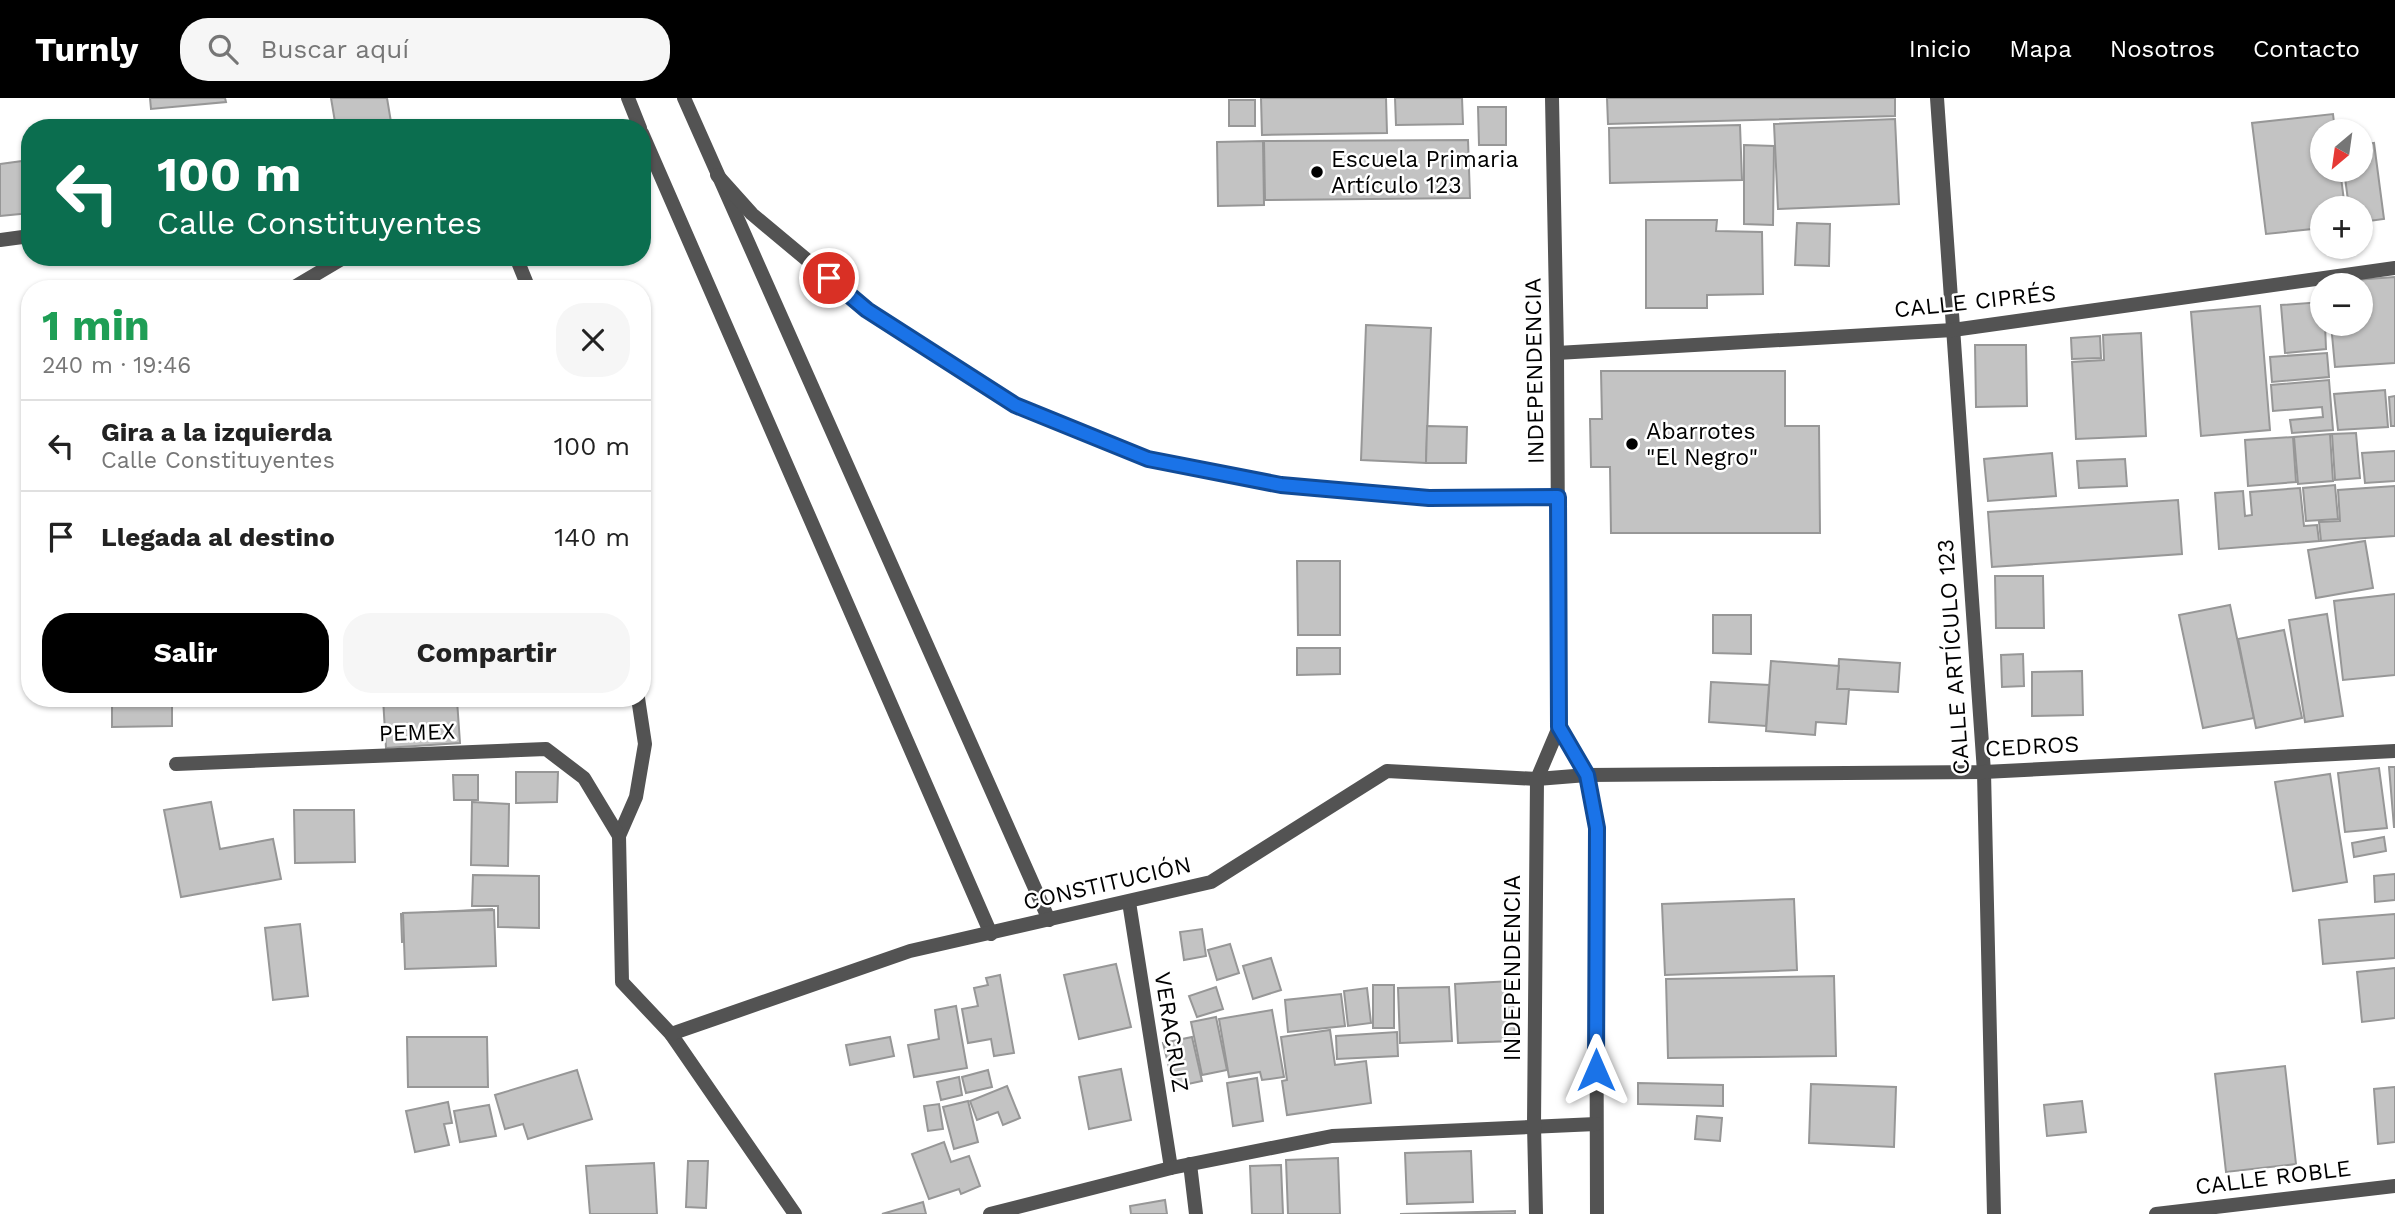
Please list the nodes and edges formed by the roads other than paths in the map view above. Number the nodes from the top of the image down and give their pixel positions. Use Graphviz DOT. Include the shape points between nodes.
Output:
graph roads {
  1 [pos="628,98"];
  2 [pos="684,98"];
  3 [pos="1552,98"];
  4 [pos="1937,98"];
  5 [pos="636,119"];
  6 [pos="651,154"];
  7 [pos="717,175"];
  8 [pos="21,237"];
  9 [pos="0,240"];
  10 [pos="330,266"];
  11 [pos="2395,268"];
  12 [pos="306,280"];
  13 [pos="1953,330"];
  14 [pos="1557,353"];
  15 [pos="1558,497"];
  16 [pos="639,707"];
  17 [pos="1559,727"];
  18 [pos="2395,751"];
  19 [pos="176,764"];
  20 [pos="1984,772"];
  21 [pos="1587,775"];
  22 [pos="1537,779"];
  23 [pos="618,836"];
  24 [pos="1129,902"];
  25 [pos="1049,920"];
  26 [pos="991,934"];
  27 [pos="671,1034"];
  28 [pos="1596,1124"];
  29 [pos="1534,1125"];
  30 [pos="1191,1164"];
  31 [pos="1171,1168"];
  32 [pos="2395,1186"];
  33 [pos="795,1214"];
  34 [pos="990,1214"];
  35 [pos="1196,1214"];
  36 [pos="1536,1214"];
  37 [pos="1597,1214"];
  38 [pos="1994,1214"];
  39 [pos="2156,1214"];
  1 -- 5 [label="street"];
  2 -- 7 [label="street"];
  3 -- 14 [label="street, INDEPENDENCIA"];
  4 -- 13 [label="street, CALLE ARTÍCULO 123"];
  6 -- 26 [label="street"];
  7 -- 15 [label="street" via="752,214 867,310 1015,405 1148,459 1281,485 1429,498"];
  7 -- 25 [label="street"];
  8 -- 9 [label="street"];
  10 -- 12 [label="street"];
  11 -- 13 [label="street, CALLE CIPRÉS"];
  13 -- 14 [label="street, CALLE CIPRÉS"];
  13 -- 20 [label="street, CALLE ARTÍCULO 123"];
  14 -- 15 [label="street, INDEPENDENCIA"];
  15 -- 17 [label="street, INDEPENDENCIA"];
  16 -- 23 [label="street" via="645,744 636,797"];
  17 -- 21 [label="street"];
  17 -- 22 [label="street, INDEPENDENCIA"];
  18 -- 20 [label="street, CEDROS"];
  19 -- 23 [label="street, PEMEX" via="546,749 584,778"];
  20 -- 21 [label="street, CEDROS"];
  20 -- 38 [label="street, CALLE ARTÍCULO 123"];
  21 -- 22 [label="street, CEDROS"];
  21 -- 28 [label="street" via="1597,828"];
  22 -- 24 [label="street, CONSTITUCIÓN" via="1387,771 1211,882"];
  22 -- 29 [label="street, INDEPENDENCIA"];
  23 -- 27 [label="street" via="622,982"];
  24 -- 25 [label="street, CONSTITUCIÓN"];
  24 -- 31 [label="street, VERACRUZ"];
  25 -- 26 [label="street, CONSTITUCIÓN"];
  26 -- 27 [label="street, CONSTITUCIÓN" via="910,951"];
  27 -- 33 [label="street"];
  28 -- 29 [label="street"];
  28 -- 37 [label="street"];
  29 -- 30 [label="street" via="1332,1136"];
  29 -- 36 [label="street, INDEPENDENCIA"];
  30 -- 31 [label="street"];
  30 -- 35 [label="street"];
  31 -- 34 [label="street"];
  32 -- 39 [label="street, CALLE ROBLE"];
}
